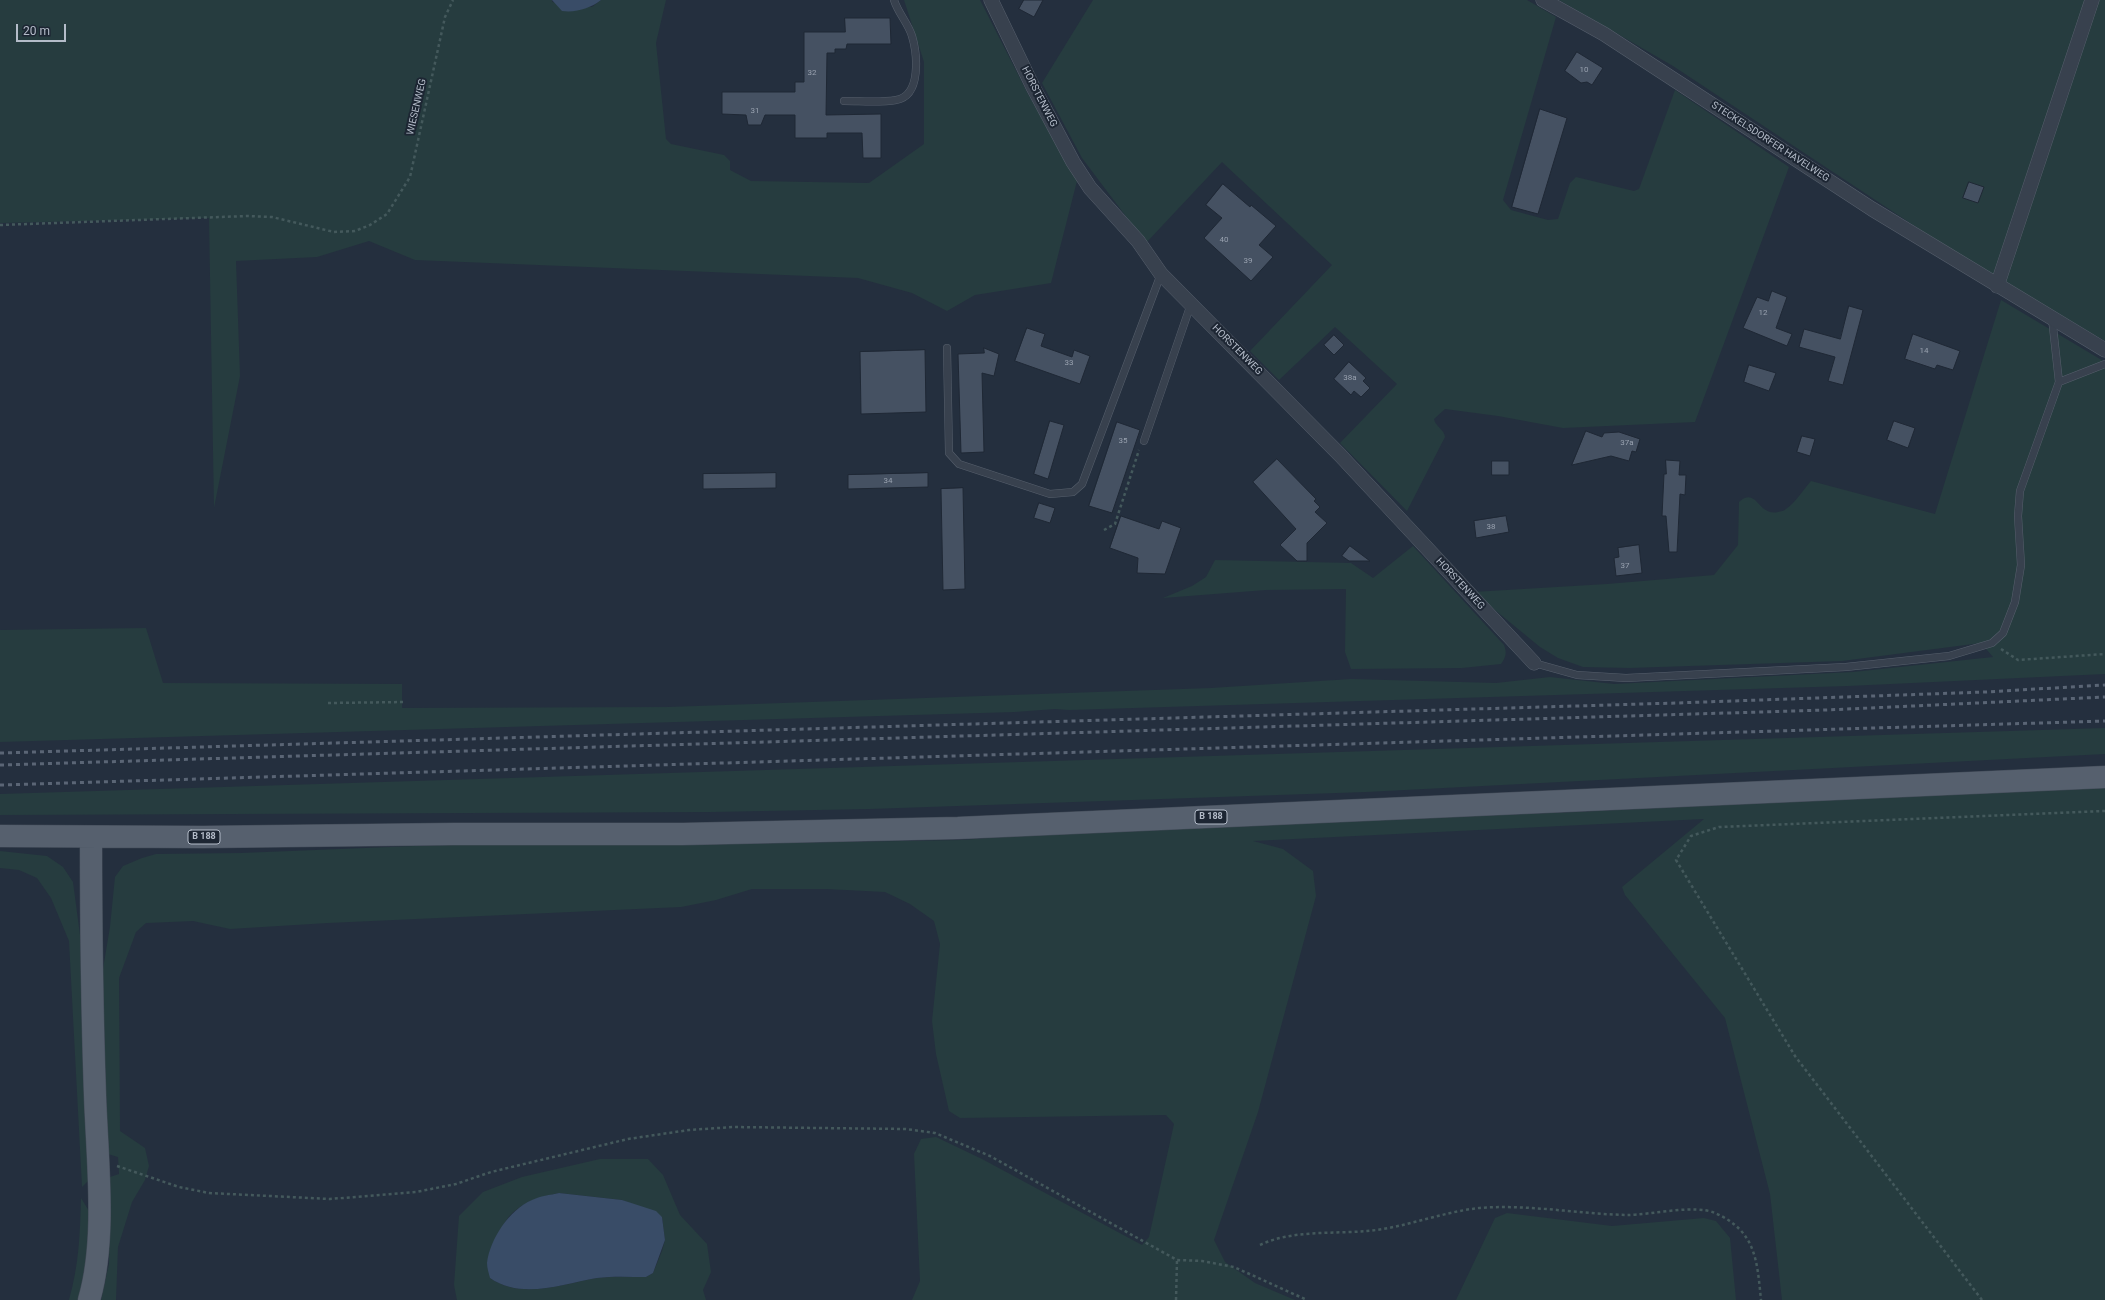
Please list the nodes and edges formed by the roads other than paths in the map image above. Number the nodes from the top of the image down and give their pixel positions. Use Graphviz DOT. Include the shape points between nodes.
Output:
graph roads {
  1 [pos="894,0"];
  2 [pos="1543,0"];
  3 [pos="2092,0"];
  4 [pos="994,2"];
  5 [pos="844,101"];
  6 [pos="1161,274"];
  7 [pos="1997,286"];
  8 [pos="1191,304"];
  9 [pos="2052,318"];
  10 [pos="947,348"];
  11 [pos="2105,350"];
  12 [pos="2105,364"];
  13 [pos="2059,382"];
  14 [pos="1144,442"];
  15 [pos="1534,663"];
  16 [pos="2105,777"];
  17 [pos="0,836"];
  18 [pos="91,837"];
  19 [pos="89,1300"];
  1 -- 5 [label="lane" via="911,35 917,61 915,80 906,95 898,100"];
  2 -- 7 [label="street, STECKELSDORFER HAVELWEG" via="1604,34 1872,209"];
  3 -- 7 [label="street"];
  4 -- 6 [label="street, HORSTENWEG" via="1033,87 1073,162 1090,188 1138,242"];
  6 -- 8 [label="street, HORSTENWEG"];
  6 -- 10 [label="lane" via="1082,484 1072,492 1050,494 959,464 949,453"];
  7 -- 9 [label="street, STECKELSDORFER HAVELWEG"];
  8 -- 14 [label="lane"];
  8 -- 15 [label="street, HORSTENWEG" via="1340,455"];
  9 -- 11 [label="street, STECKELSDORFER HAVELWEG"];
  9 -- 13 [label="lane"];
  12 -- 13 [label="lane"];
  13 -- 15 [label="lane" via="2020,491 2018,516 2021,565 2015,602 2003,632 1992,643 1949,656 1846,667 1626,678 1577,675"];
  16 -- 18 [label="main road, B 188" via="951,828 683,834"];
  17 -- 18 [label="main road, B 188"];
  18 -- 19 [label="main road" via="91,988 99,1218 97,1262"];
}
